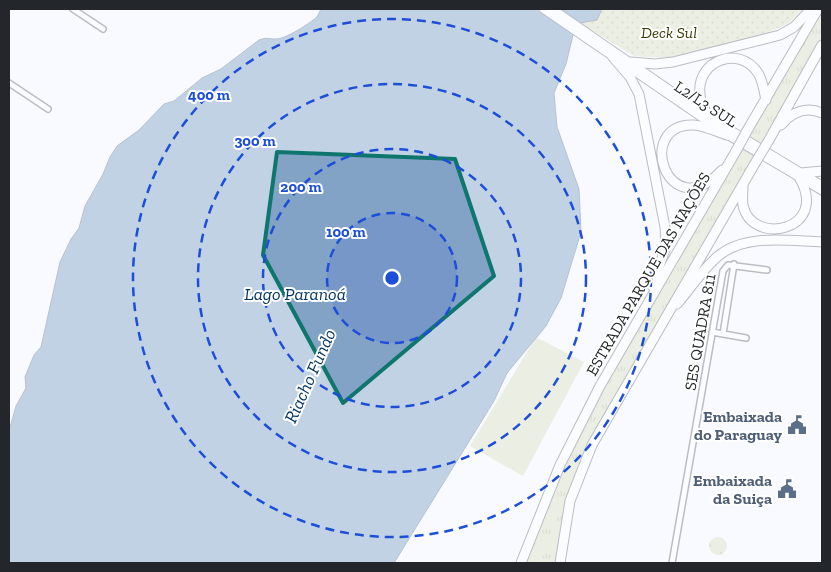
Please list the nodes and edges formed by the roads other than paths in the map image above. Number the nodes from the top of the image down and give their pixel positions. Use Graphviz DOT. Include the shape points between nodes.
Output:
graph roads {
  1 [pos="73,9"];
  2 [pos="542,9"];
  3 [pos="553,9"];
  4 [pos="811,9"];
  5 [pos="818,9"];
  6 [pos="103,29"];
  7 [pos="822,45"];
  8 [pos="612,56"];
  9 [pos="631,62"];
  10 [pos="9,83"];
  11 [pos="766,100"];
  12 [pos="48,109"];
  13 [pos="822,112"];
  14 [pos="708,116"];
  15 [pos="727,135"];
  16 [pos="770,137"];
  17 [pos="735,153"];
  18 [pos="822,171"];
  19 [pos="800,175"];
  20 [pos="743,183"];
  21 [pos="822,185"];
  22 [pos="822,191"];
  23 [pos="822,242"];
  24 [pos="734,264"];
  25 [pos="767,270"];
  26 [pos="665,317"];
  27 [pos="638,318"];
  28 [pos="712,332"];
  29 [pos="724,334"];
  30 [pos="746,338"];
  31 [pos="521,563"];
  32 [pos="560,563"];
  33 [pos="672,563"];
  1 -- 6 [label="street"];
  2 -- 8 [label="main road, L2/L3 SUL"];
  3 -- 9 [label="main road, L2/L3 SUL"];
  4 -- 9 [label="highway" via="780,35 673,62"];
  5 -- 11 [label="highway, ESTRADA PARQUE DAS NAÇÕES"];
  7 -- 16 [label="highway"];
  8 -- 15 [label="main road, L2/L3 SUL"];
  8 -- 27 [label="highway" via="630,77 639,94 665,233 666,247 662,260"];
  9 -- 14 [label="main road, L2/L3 SUL"];
  10 -- 12 [label="street"];
  11 -- 14 [label="highway" via="762,82 754,68 742,60 725,58 709,66 702,77 700,98"];
  11 -- 17 [label="highway, ESTRADA PARQUE DAS NAÇÕES, bridge"];
  13 -- 16 [label="highway" via="804,110 794,113"];
  14 -- 19 [label="main road, L2/L3 SUL"];
  15 -- 17 [label="highway" via="692,125 675,130 666,139 662,150 664,172 675,183 702,185 716,176"];
  15 -- 19 [label="main road, L2/L3 SUL"];
  16 -- 20 [label="highway, bridge"];
  17 -- 27 [label="highway, ESTRADA PARQUE DAS NAÇÕES"];
  18 -- 19 [label="highway"];
  19 -- 20 [label="highway" via="808,198 805,212 791,225 775,229 759,226 749,218 743,206"];
  19 -- 21 [label="main road, L2/L3 SUL"];
  19 -- 22 [label="main road, L2/L3 SUL"];
  20 -- 26 [label="highway"];
  23 -- 26 [label="highway" via="752,241 733,246 716,258"];
  24 -- 25 [label="street, SES QUADRA 811"];
  24 -- 28 [label="street, SES QUADRA 811" via="723,271"];
  24 -- 29 [label="street"];
  26 -- 32 [label="highway" via="582,468 567,516"];
  27 -- 31 [label="highway, ESTRADA PARQUE DAS NAÇÕES" via="573,437"];
  28 -- 29 [label="street"];
  28 -- 33 [label="street, SES QUADRA 811"];
  29 -- 30 [label="street"];
}
